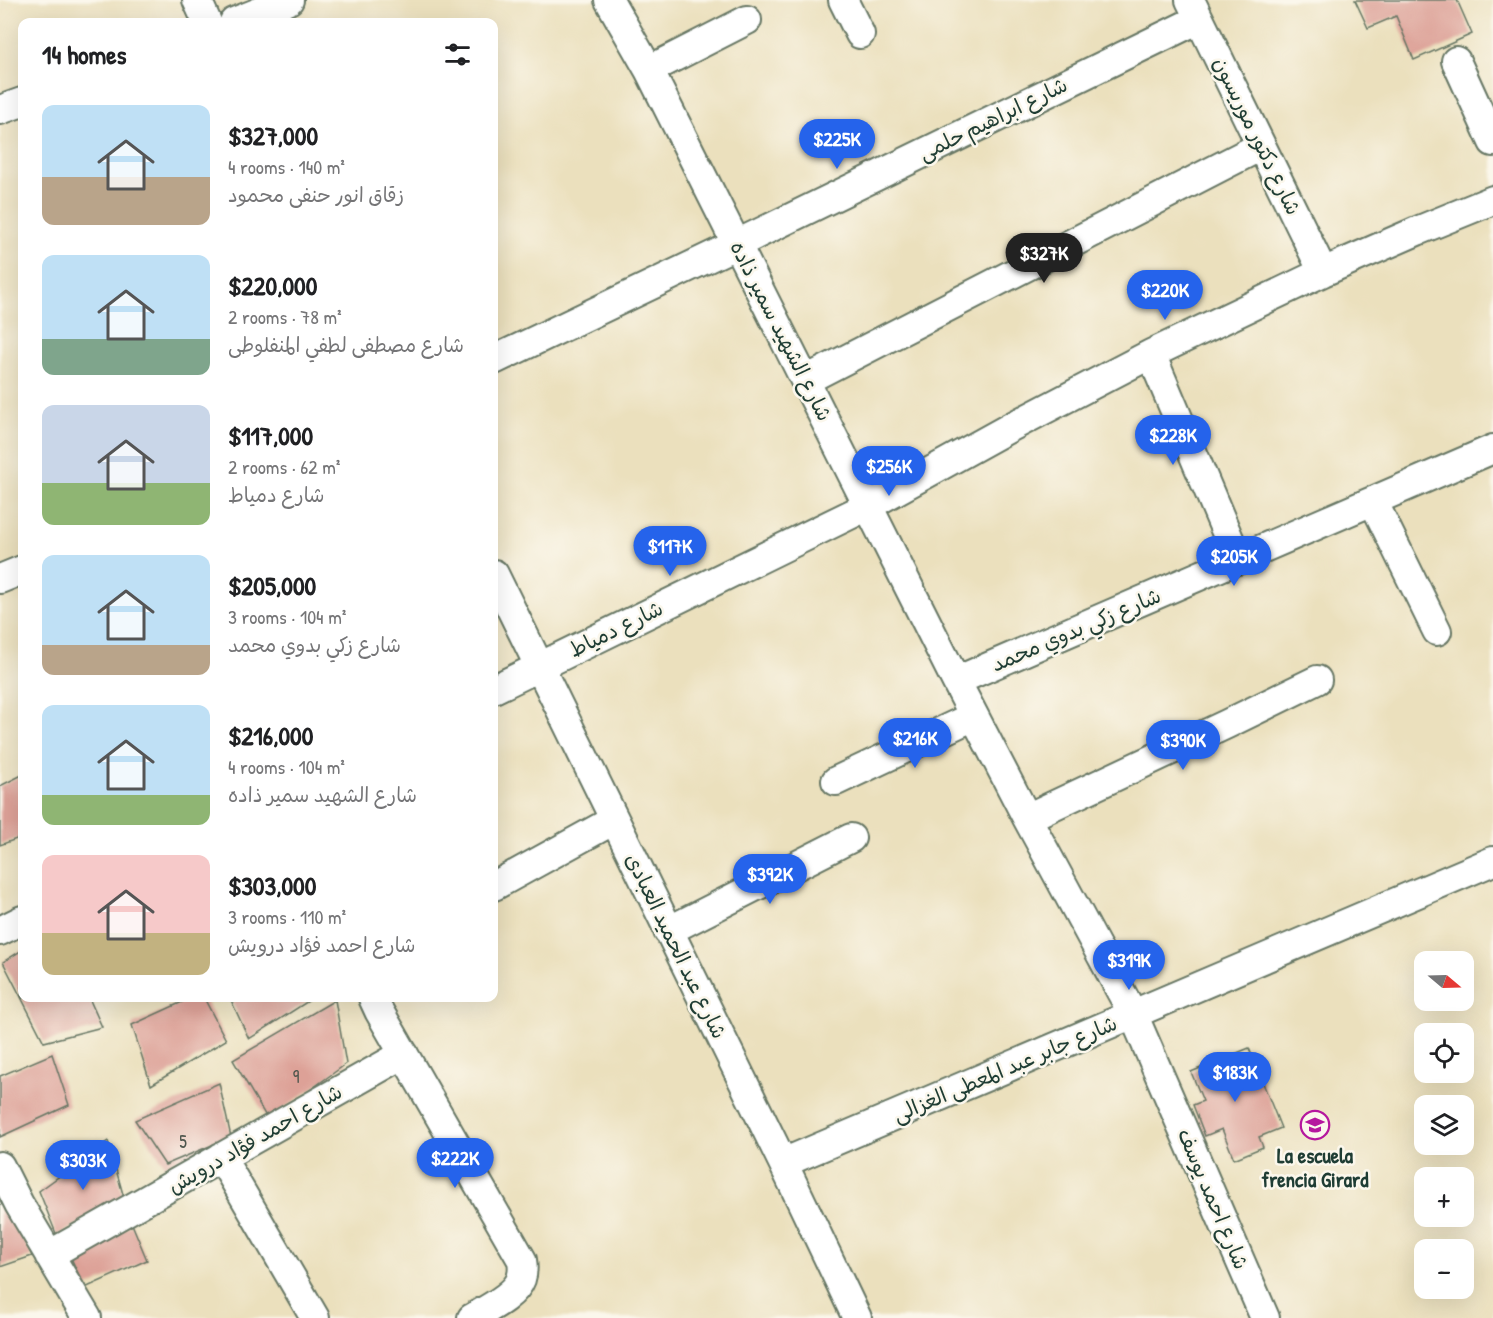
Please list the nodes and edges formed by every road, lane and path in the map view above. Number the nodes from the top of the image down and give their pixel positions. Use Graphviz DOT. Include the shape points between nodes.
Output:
graph roads {
  1 [pos="197,0"];
  2 [pos="289,0"];
  3 [pos="609,0"];
  4 [pos="843,0"];
  5 [pos="1195,9"];
  6 [pos="205,18"];
  7 [pos="244,18"];
  8 [pos="747,20"];
  9 [pos="860,34"];
  10 [pos="1456,61"];
  11 [pos="649,70"];
  12 [pos="18,103"];
  13 [pos="0,110"];
  14 [pos="1493,142"];
  15 [pos="1262,146"];
  16 [pos="1493,200"];
  17 [pos="737,244"];
  18 [pos="1323,272"];
  19 [pos="1151,354"];
  20 [pos="498,358"];
  21 [pos="806,380"];
  22 [pos="1493,449"];
  23 [pos="1373,501"];
  24 [pos="868,506"];
  25 [pos="1238,560"];
  26 [pos="18,572"];
  27 [pos="0,579"];
  28 [pos="498,582"];
  29 [pos="1437,631"];
  30 [pos="539,667"];
  31 [pos="1317,680"];
  32 [pos="956,681"];
  33 [pos="498,687"];
  34 [pos="974,716"];
  35 [pos="836,781"];
  36 [pos="1027,818"];
  37 [pos="614,820"];
  38 [pos="851,838"];
  39 [pos="1493,861"];
  40 [pos="498,884"];
  41 [pos="18,922"];
  42 [pos="668,930"];
  43 [pos="0,931"];
  44 [pos="375,1002"];
  45 [pos="1133,1014"];
  46 [pos="404,1054"];
  47 [pos="222,1157"];
  48 [pos="783,1163"];
  49 [pos="0,1166"];
  50 [pos="49,1255"];
  51 [pos="87,1318"];
  52 [pos="315,1318"];
  53 [pos="472,1318"];
  54 [pos="857,1318"];
  55 [pos="1264,1318"];
  1 -- 6 [label="street"];
  2 -- 7 [label="street"];
  3 -- 11 [label="street, شارع الشهيد سمير ذاده"];
  4 -- 9 [label="street"];
  5 -- 15 [label="street, شارع دكتور موريسون"];
  5 -- 17 [label="street, شارع ابراهيم حلمى"];
  8 -- 11 [label="street"];
  10 -- 14 [label="street"];
  11 -- 17 [label="street, شارع الشهيد سمير ذاده"];
  12 -- 13 [label="street"];
  15 -- 18 [label="street, شارع دكتور موريسون"];
  15 -- 21 [label="street"];
  16 -- 18 [label="street, شارع دمياط"];
  17 -- 20 [label="street, شارع ابراهيم حلمى"];
  17 -- 21 [label="street, شارع الشهيد سمير ذاده"];
  18 -- 19 [label="street, شارع دمياط"];
  19 -- 24 [label="street, شارع دمياط"];
  19 -- 25 [label="street"];
  21 -- 24 [label="street, شارع الشهيد سمير ذاده"];
  22 -- 23 [label="street, شارع زكي بدوي محمد"];
  23 -- 25 [label="street, شارع زكي بدوي محمد"];
  23 -- 29 [label="street"];
  24 -- 30 [label="street, شارع دمياط"];
  24 -- 32 [label="street, شارع الشهيد سمير ذاده"];
  25 -- 32 [label="street, شارع زكي بدوي محمد"];
  26 -- 27 [label="street"];
  28 -- 30 [label="street, شارع عبد الحميد العبادى"];
  30 -- 33 [label="street, شارع دمياط"];
  30 -- 37 [label="street, شارع عبد الحميد العبادى"];
  31 -- 36 [label="street"];
  32 -- 34 [label="street, شارع الشهيد سمير ذاده"];
  34 -- 35 [label="street"];
  34 -- 36 [label="street, شارع الشهيد سمير ذاده"];
  36 -- 45 [label="street, شارع الشهيد سمير ذاده"];
  37 -- 40 [label="street"];
  37 -- 42 [label="street, شارع عبد الحميد العبادى"];
  38 -- 42 [label="street"];
  39 -- 45 [label="street, شارع جابر عبد المعطى الغزالى"];
  41 -- 43 [label="street"];
  42 -- 48 [label="street, شارع عبد الحميد العبادى"];
  44 -- 46 [label="street"];
  45 -- 48 [label="street, شارع جابر عبد المعطى الغزالى"];
  45 -- 55 [label="street, شارع احمد يوسف"];
  46 -- 47 [label="street, شارع احمد فؤاد درويش"];
  46 -- 53 [label="street" via="522,1260 521,1279 516,1288"];
  47 -- 50 [label="street, شارع احمد فؤاد درويش"];
  47 -- 52 [label="street"];
  48 -- 54 [label="street, شارع عبد الحميد العبادى"];
  49 -- 50 [label="street"];
  50 -- 51 [label="street"];
}
